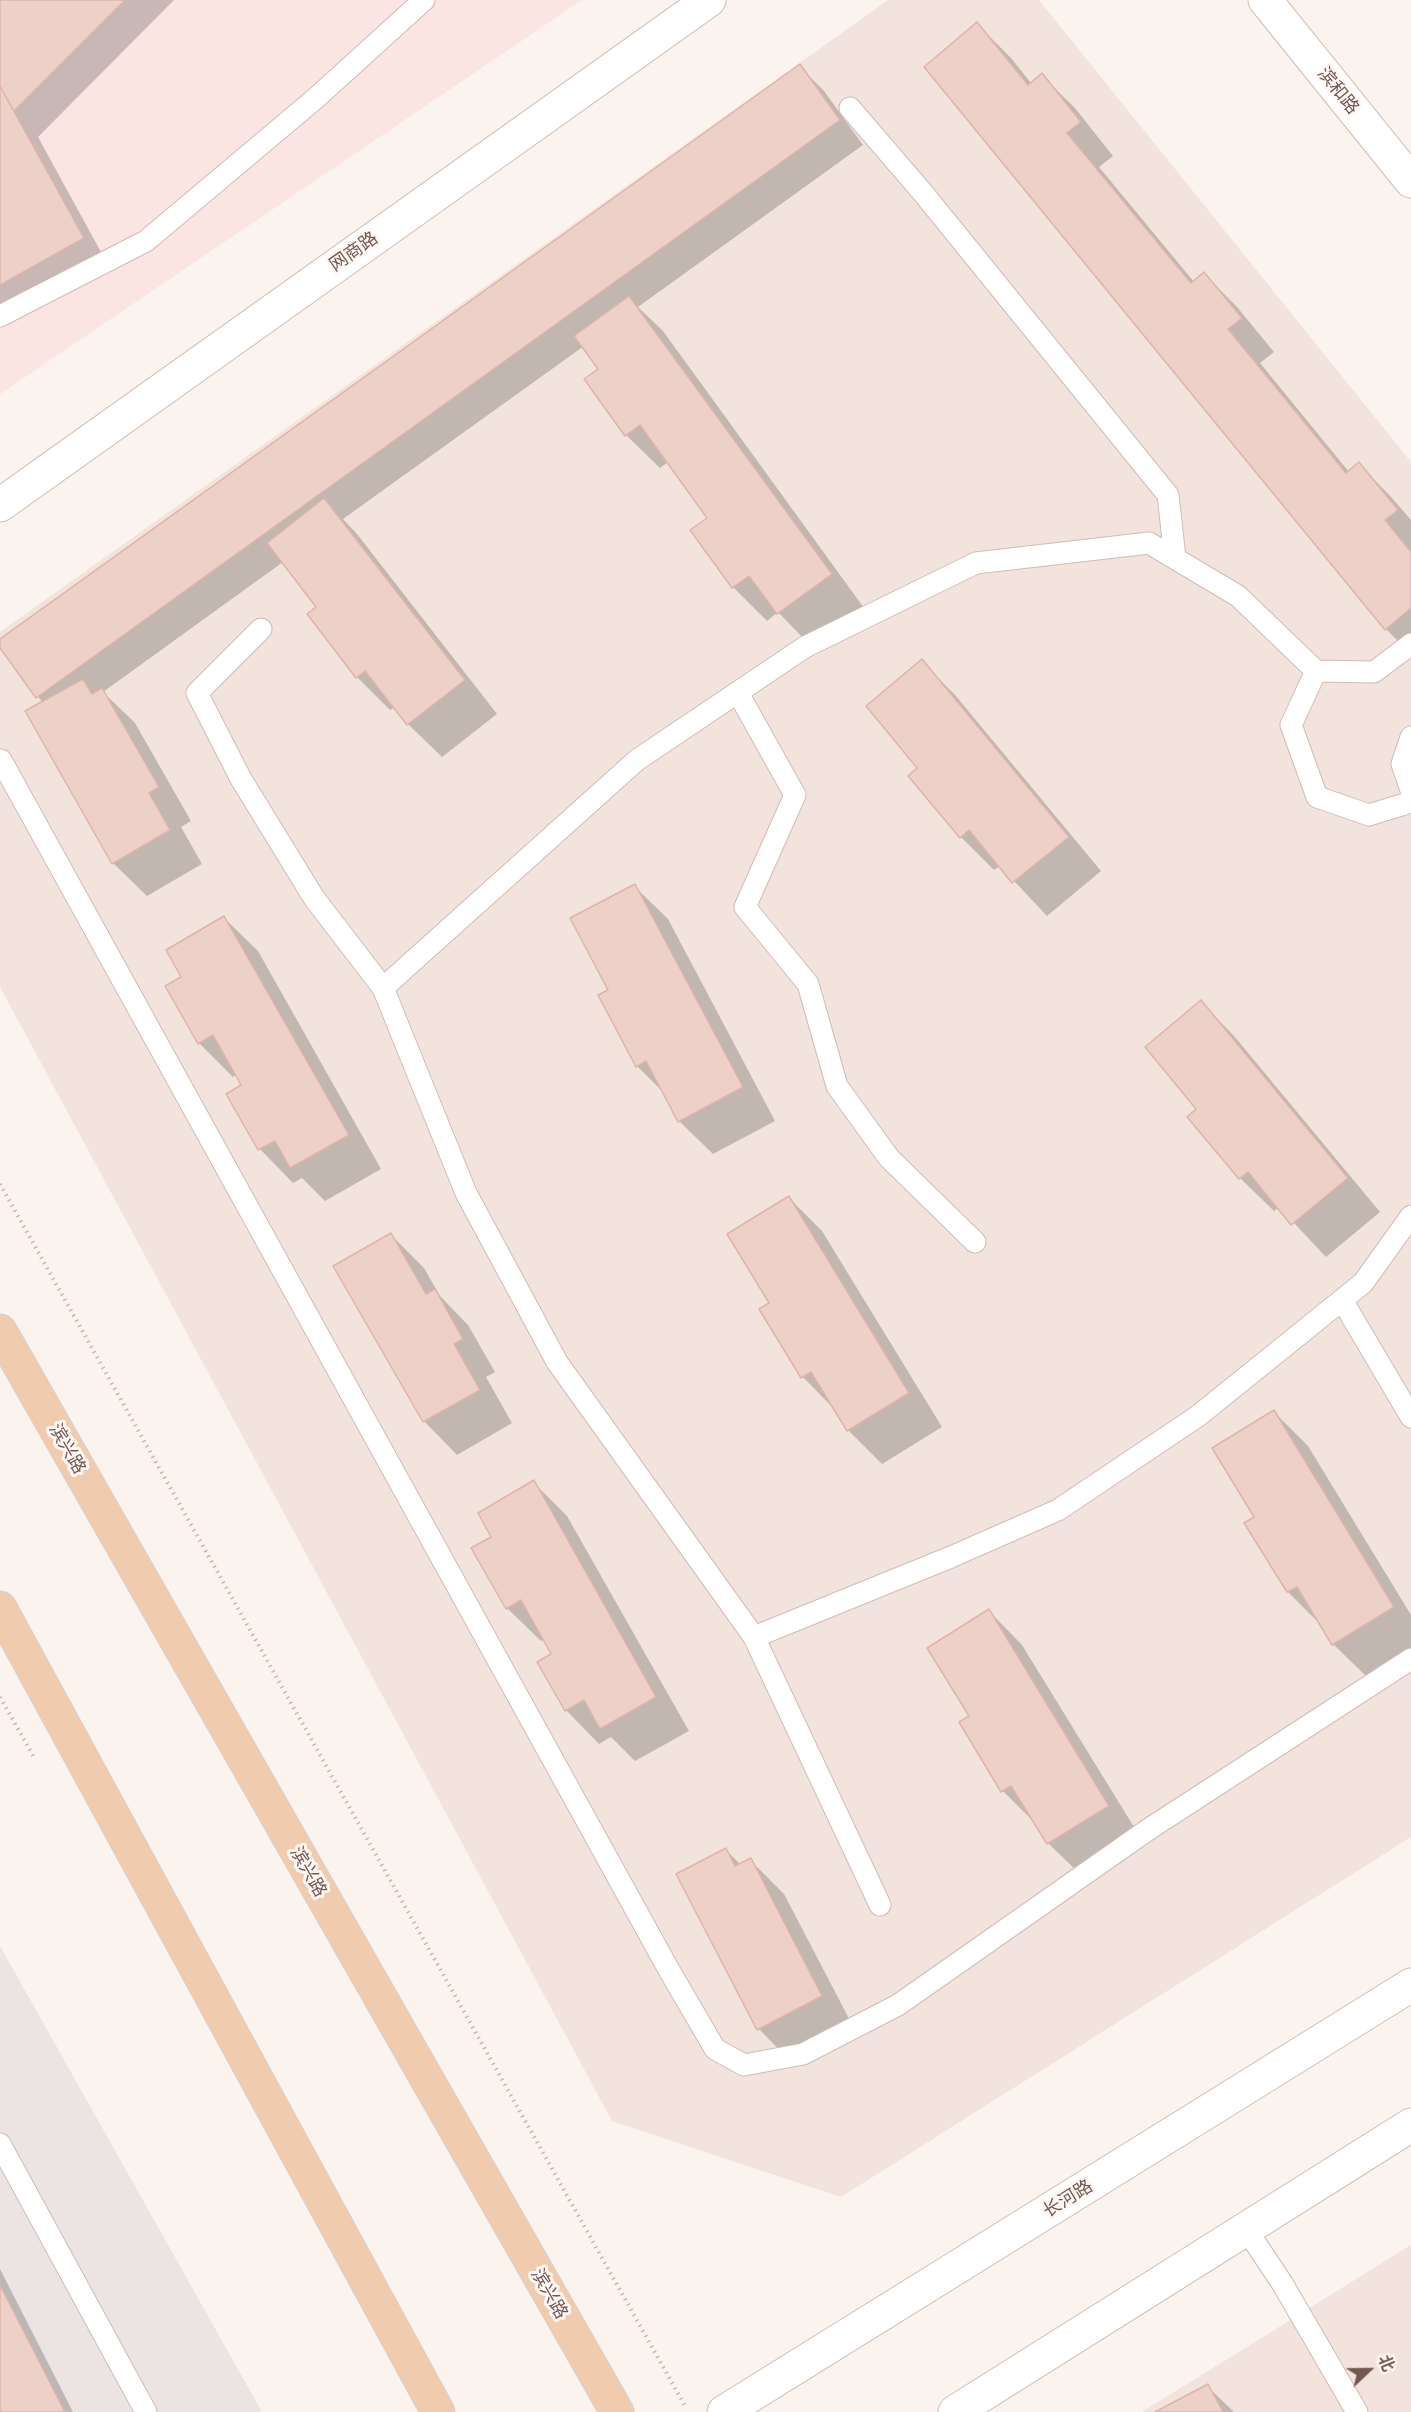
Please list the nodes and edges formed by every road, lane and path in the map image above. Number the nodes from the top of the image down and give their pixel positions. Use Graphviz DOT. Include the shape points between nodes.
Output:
graph roads {
  1 [pos="424,0"];
  2 [pos="709,0"];
  3 [pos="1265,0"];
  4 [pos="850,108"];
  5 [pos="1411,181"];
  6 [pos="0,316"];
  7 [pos="0,505"];
  8 [pos="1175,558"];
  9 [pos="261,629"];
  10 [pos="1411,644"];
  11 [pos="1316,671"];
  12 [pos="738,693"];
  13 [pos="1411,737"];
  14 [pos="1,760"];
  15 [pos="1411,790"];
  16 [pos="1411,802"];
  17 [pos="383,988"];
  18 [pos="0,1184"];
  19 [pos="1411,1216"];
  20 [pos="975,1242"];
  21 [pos="1342,1300"];
  22 [pos="0,1331"];
  23 [pos="1411,1417"];
  24 [pos="0,1608"];
  25 [pos="754,1637"];
  26 [pos="1411,1659"];
  27 [pos="880,1905"];
  28 [pos="1411,1985"];
  29 [pos="1411,2125"];
  30 [pos="0,2144"];
  31 [pos="1246,2229"];
  32 [pos="146,2412"];
  33 [pos="438,2412"];
  34 [pos="617,2412"];
  35 [pos="688,2412"];
  36 [pos="724,2412"];
  37 [pos="955,2412"];
  38 [pos="1357,2412"];
  1 -- 6 [label="lane" via="316,98 146,241"];
  2 -- 7 [label="main road, 网商路"];
  3 -- 5 [label="main road, 滨和路"];
  4 -- 8 [label="lane" via="1168,495"];
  8 -- 11 [label="lane" via="1238,596"];
  8 -- 12 [label="lane" via="1149,543 976,562 805,647"];
  9 -- 17 [label="lane" via="197,693 241,779 314,898"];
  10 -- 11 [label="lane" via="1374,672"];
  11 -- 16 [label="lane" via="1291,725 1317,797 1369,815"];
  12 -- 17 [label="lane" via="637,760"];
  12 -- 20 [label="lane" via="795,795 745,907 808,984 837,1086 889,1158"];
  13 -- 15 [label="lane" via="1402,764"];
  14 -- 26 [label="lane" via="715,2049 744,2066 803,2054 898,2006 1149,1829"];
  17 -- 25 [label="lane" via="466,1193 557,1362"];
  18 -- 35 [label="path"];
  19 -- 21 [label="lane" via="1363,1283"];
  21 -- 23 [label="lane"];
  21 -- 25 [label="lane" via="1198,1416 1058,1510"];
  22 -- 34 [label="main road, 滨兴路"];
  24 -- 33 [label="main road"];
  25 -- 27 [label="lane"];
  28 -- 36 [label="main road, 长河路"];
  29 -- 31 [label="main road"];
  30 -- 32 [label="lane"];
  31 -- 37 [label="main road"];
  31 -- 38 [label="lane"];
}
